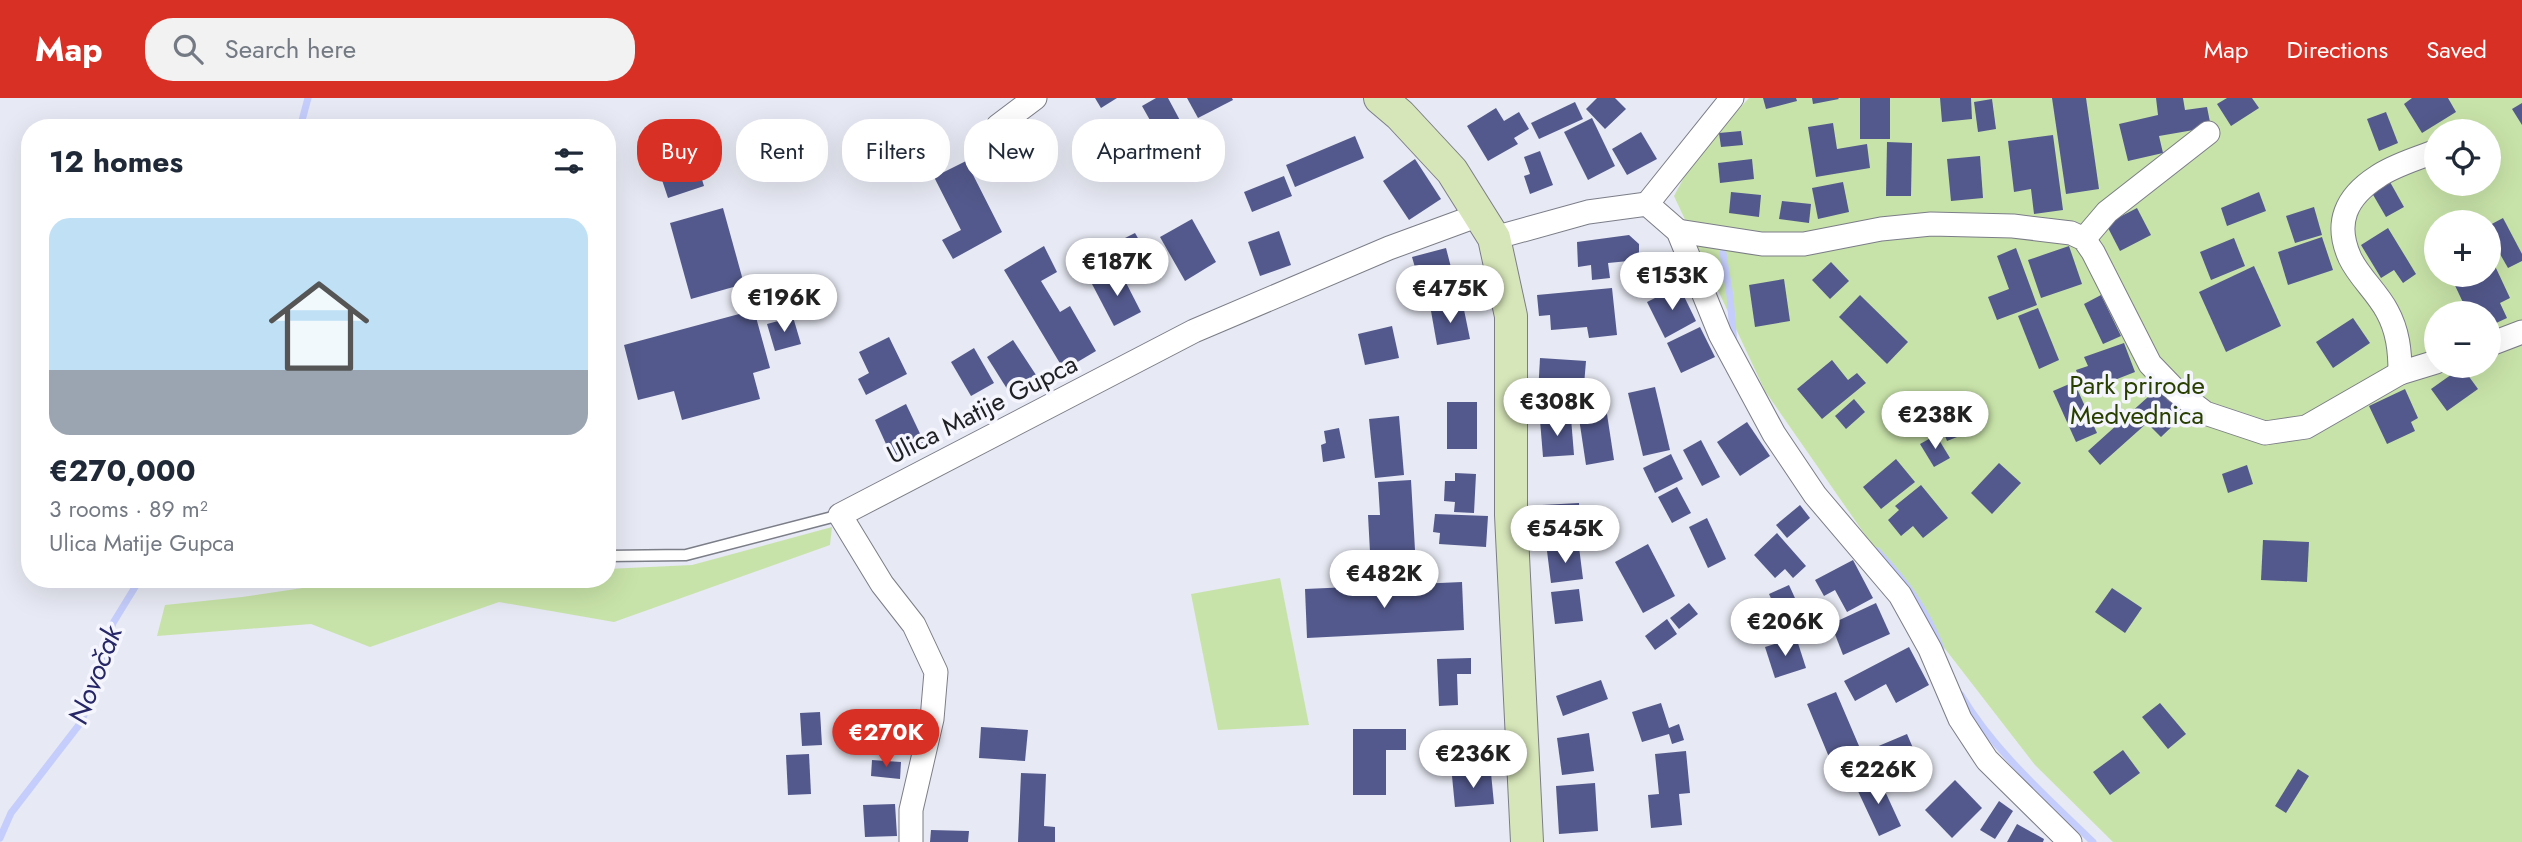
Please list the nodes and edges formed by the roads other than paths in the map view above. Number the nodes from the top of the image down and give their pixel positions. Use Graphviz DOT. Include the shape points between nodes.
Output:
graph roads {
  1 [pos="1035,98"];
  2 [pos="1380,98"];
  3 [pos="1732,98"];
  4 [pos="1008,119"];
  5 [pos="2208,133"];
  6 [pos="2424,155"];
  7 [pos="1647,204"];
  8 [pos="1487,226"];
  9 [pos="1678,231"];
  10 [pos="2084,239"];
  11 [pos="2522,332"];
  12 [pos="2501,340"];
  13 [pos="2424,366"];
  14 [pos="2400,373"];
  15 [pos="840,515"];
  16 [pos="616,556"];
  17 [pos="2069,841"];
  18 [pos="911,842"];
  19 [pos="1527,842"];
  1 -- 4 [label="street"];
  2 -- 8 [label="main road" via="1452,171"];
  3 -- 7 [label="street"];
  5 -- 10 [label="street" via="2107,212"];
  6 -- 14 [label="street" via="2378,176 2352,197 2341,224 2350,258 2395,328"];
  7 -- 8 [label="street, Ulica Matije Gupca"];
  7 -- 9 [label="street"];
  8 -- 15 [label="street, Ulica Matije Gupca" via="1390,248 1194,331"];
  8 -- 19 [label="main road" via="1511,316 1511,515"];
  9 -- 10 [label="street" via="1804,244 1931,224 2013,226 2071,233"];
  9 -- 17 [label="street" via="1720,334 1774,434 1815,495 1900,595 1961,719 1987,760"];
  10 -- 14 [label="street" via="2150,364 2206,413 2265,433 2306,427"];
  11 -- 12 [label="street"];
  13 -- 14 [label="street"];
  15 -- 16 [label="lane" via="686,555"];
  15 -- 18 [label="street" via="882,584 914,625 936,672 932,719 911,810"];
}
